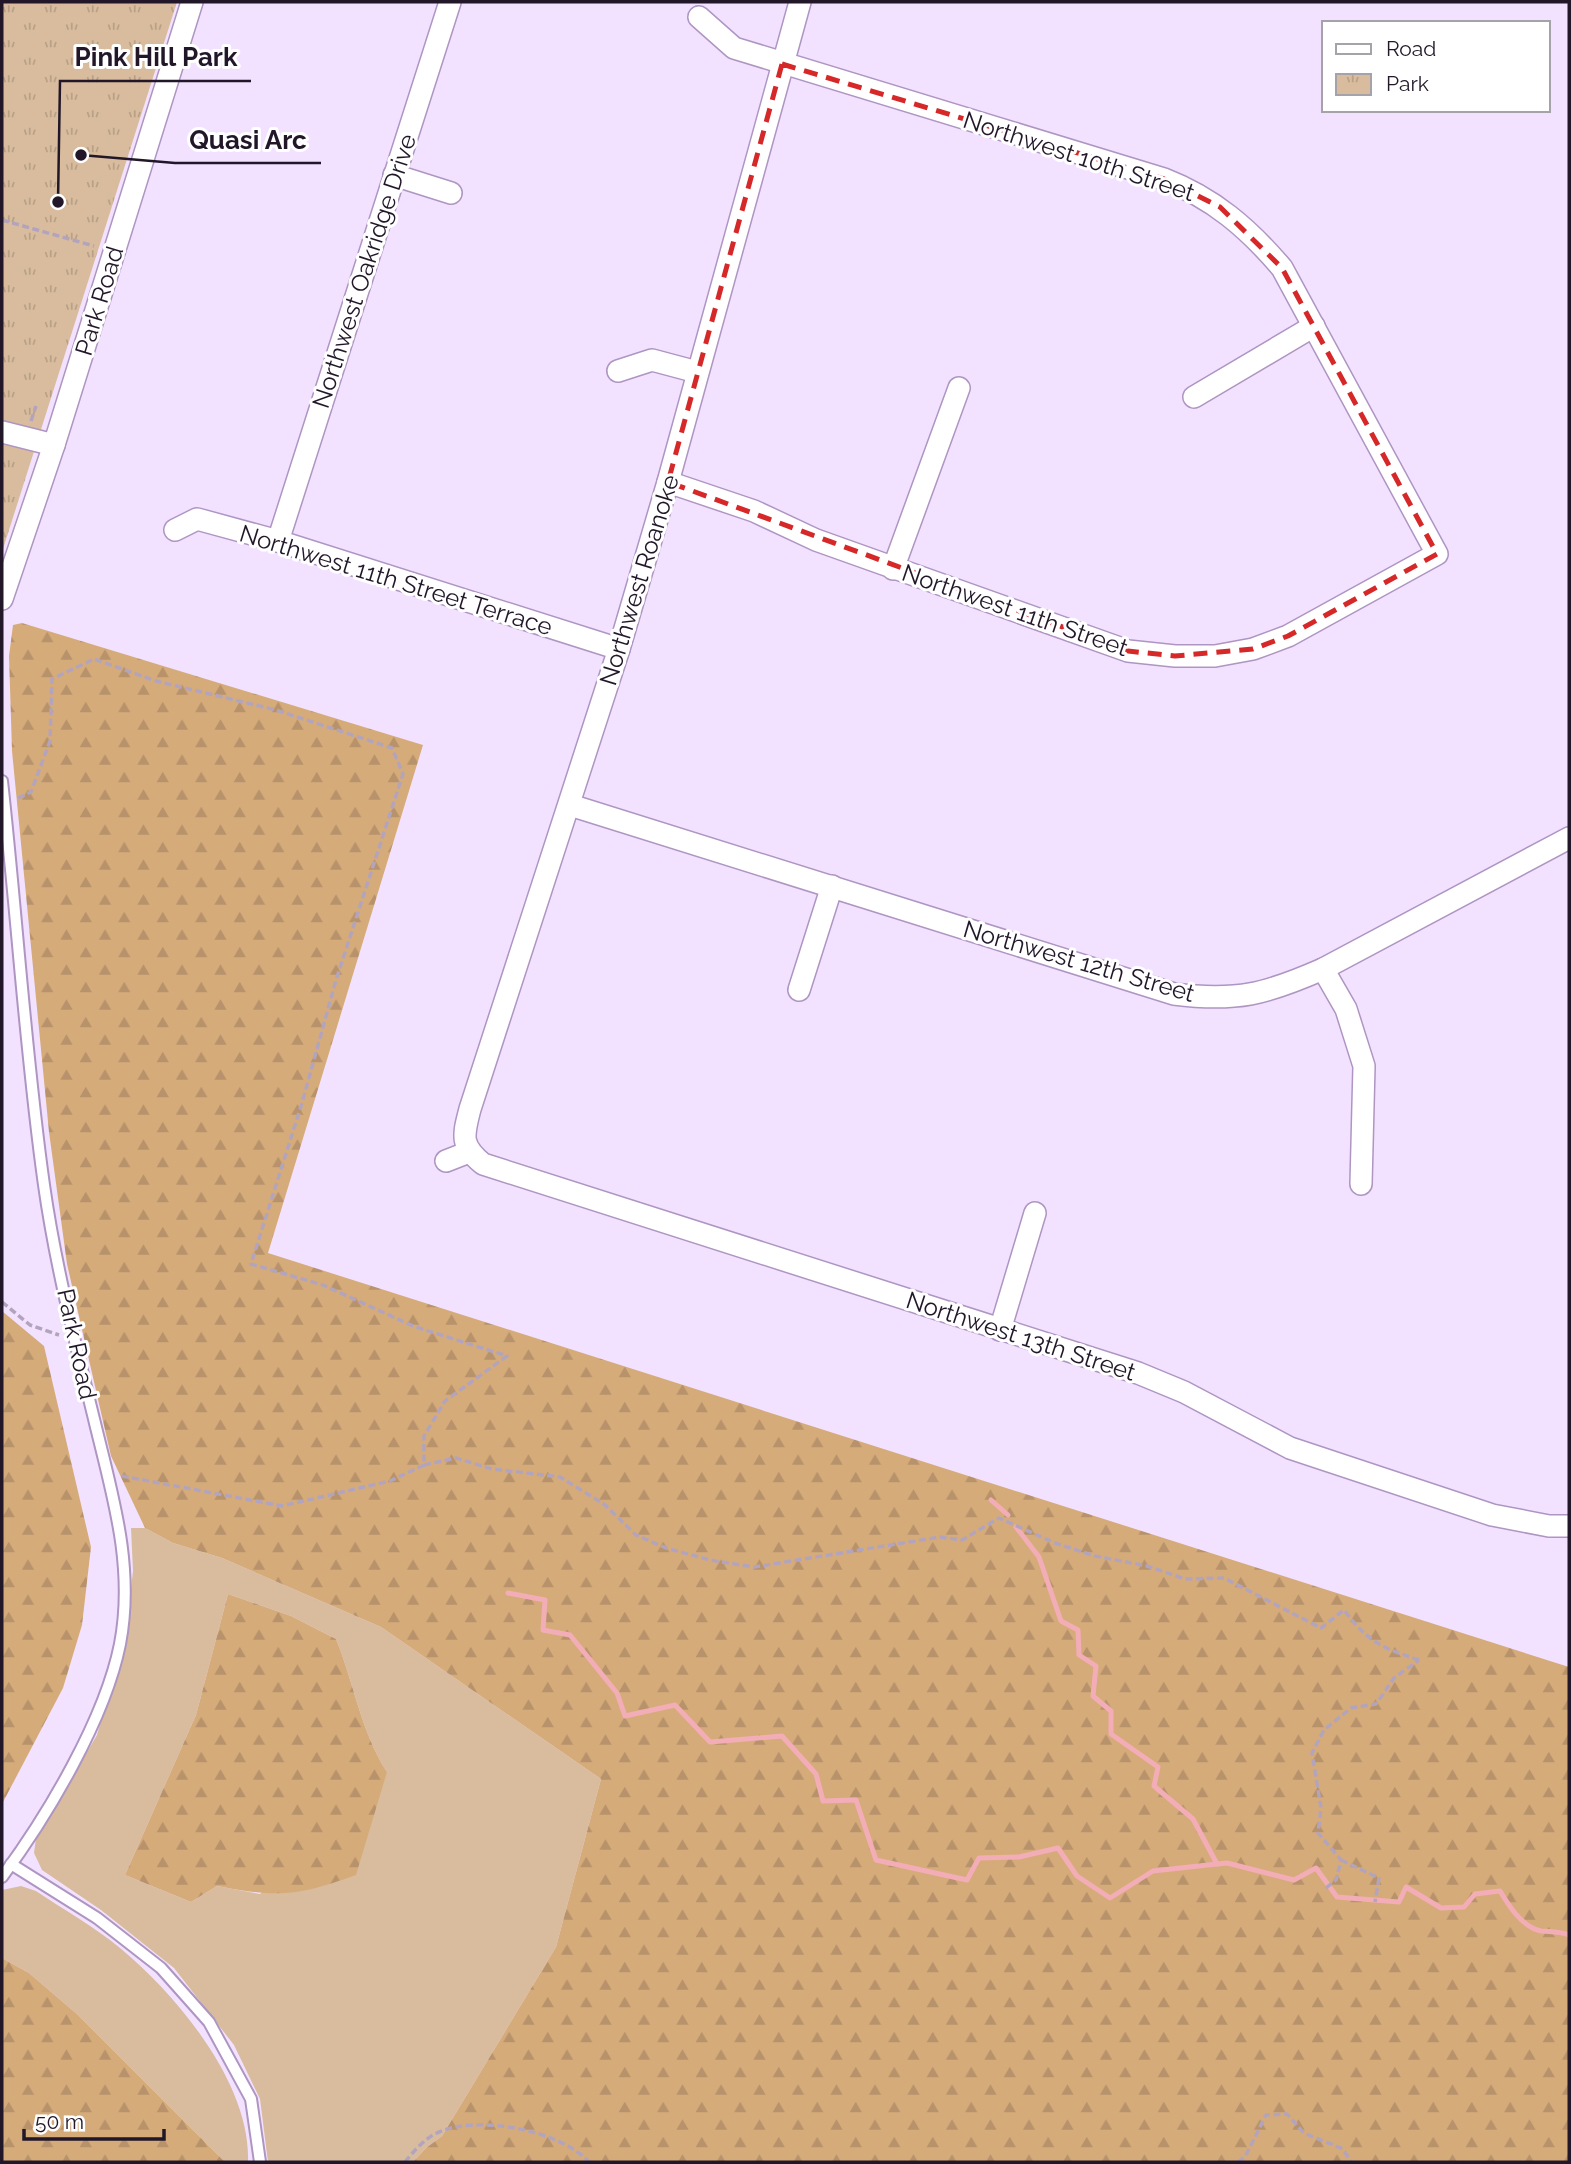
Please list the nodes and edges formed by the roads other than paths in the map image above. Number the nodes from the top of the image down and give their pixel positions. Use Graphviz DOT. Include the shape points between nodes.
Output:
graph roads {
  1 [pos="192,2"];
  2 [pos="450,2"];
  3 [pos="800,2"];
  4 [pos="699,17"];
  5 [pos="782,64"];
  6 [pos="394,175"];
  7 [pos="451,193"];
  8 [pos="1314,326"];
  9 [pos="618,371"];
  10 [pos="697,372"];
  11 [pos="959,388"];
  12 [pos="1194,397"];
  13 [pos="2,432"];
  14 [pos="54,445"];
  15 [pos="668,482"];
  16 [pos="174,530"];
  17 [pos="278,541"];
  18 [pos="1437,554"];
  19 [pos="894,569"];
  20 [pos="2,599"];
  21 [pos="619,649"];
  22 [pos="2,781"];
  23 [pos="569,805"];
  24 [pos="1569,838"];
  25 [pos="832,886"];
  26 [pos="1324,969"];
  27 [pos="799,990"];
  28 [pos="469,1152"];
  29 [pos="446,1161"];
  30 [pos="1361,1184"];
  31 [pos="1035,1213"];
  32 [pos="1000,1330"];
  33 [pos="1569,1526"];
  34 [pos="11,1864"];
  35 [pos="2,1877"];
  36 [pos="261,2162"];
  1 -- 14 [label="street, Park Road"];
  2 -- 6 [label="street, Northwest Oakridge Drive"];
  3 -- 5 [label="street, Northwest Roanoke"];
  4 -- 5 [label="street, Northwest 10th Street" via="734,48"];
  5 -- 8 [label="street, Northwest 10th Street" via="1192,190 1220,206 1265,248 1282,268"];
  5 -- 10 [label="street, Northwest Roanoke"];
  6 -- 7 [label="street"];
  6 -- 17 [label="street, Northwest Oakridge Drive"];
  8 -- 12 [label="street"];
  8 -- 18 [label="street, Northwest 10th Street"];
  9 -- 10 [label="street" via="652,360"];
  10 -- 15 [label="street, Northwest Roanoke"];
  11 -- 19 [label="street"];
  13 -- 14 [label="street"];
  14 -- 20 [label="street, Park Road"];
  15 -- 19 [label="street, Northwest 11th Street" via="754,511"];
  15 -- 21 [label="street, Northwest Roanoke"];
  16 -- 17 [label="street, Northwest 11th Street Terrace" via="197,519"];
  17 -- 21 [label="street, Northwest 11th Street Terrace"];
  18 -- 19 [label="street, Northwest 11th Street" via="1288,636 1216,656 1128,651"];
  21 -- 23 [label="street, Northwest Roanoke"];
  22 -- 34 [label="lane, Park Road" via="44,1186 74,1339 123,1542 126,1586 120,1644 96,1718"];
  23 -- 25 [label="street, Northwest 12th Street"];
  23 -- 28 [label="street, Northwest Roanoke" via="470,1109 464,1141"];
  24 -- 26 [label="street, Northwest 12th Street"];
  25 -- 26 [label="street, Northwest 12th Street" via="1174,994 1213,999 1250,996"];
  25 -- 27 [label="street"];
  26 -- 30 [label="street" via="1346,1009 1364,1066"];
  28 -- 29 [label="street"];
  28 -- 32 [label="street, Northwest 13th Street" via="483,1164"];
  31 -- 32 [label="street"];
  32 -- 33 [label="street, Northwest 13th Street" via="1139,1373 1290,1448 1492,1515"];
  34 -- 35 [label="lane, Park Road"];
  34 -- 36 [label="lane" via="97,1918 161,1968 209,2022 251,2099"];
}
